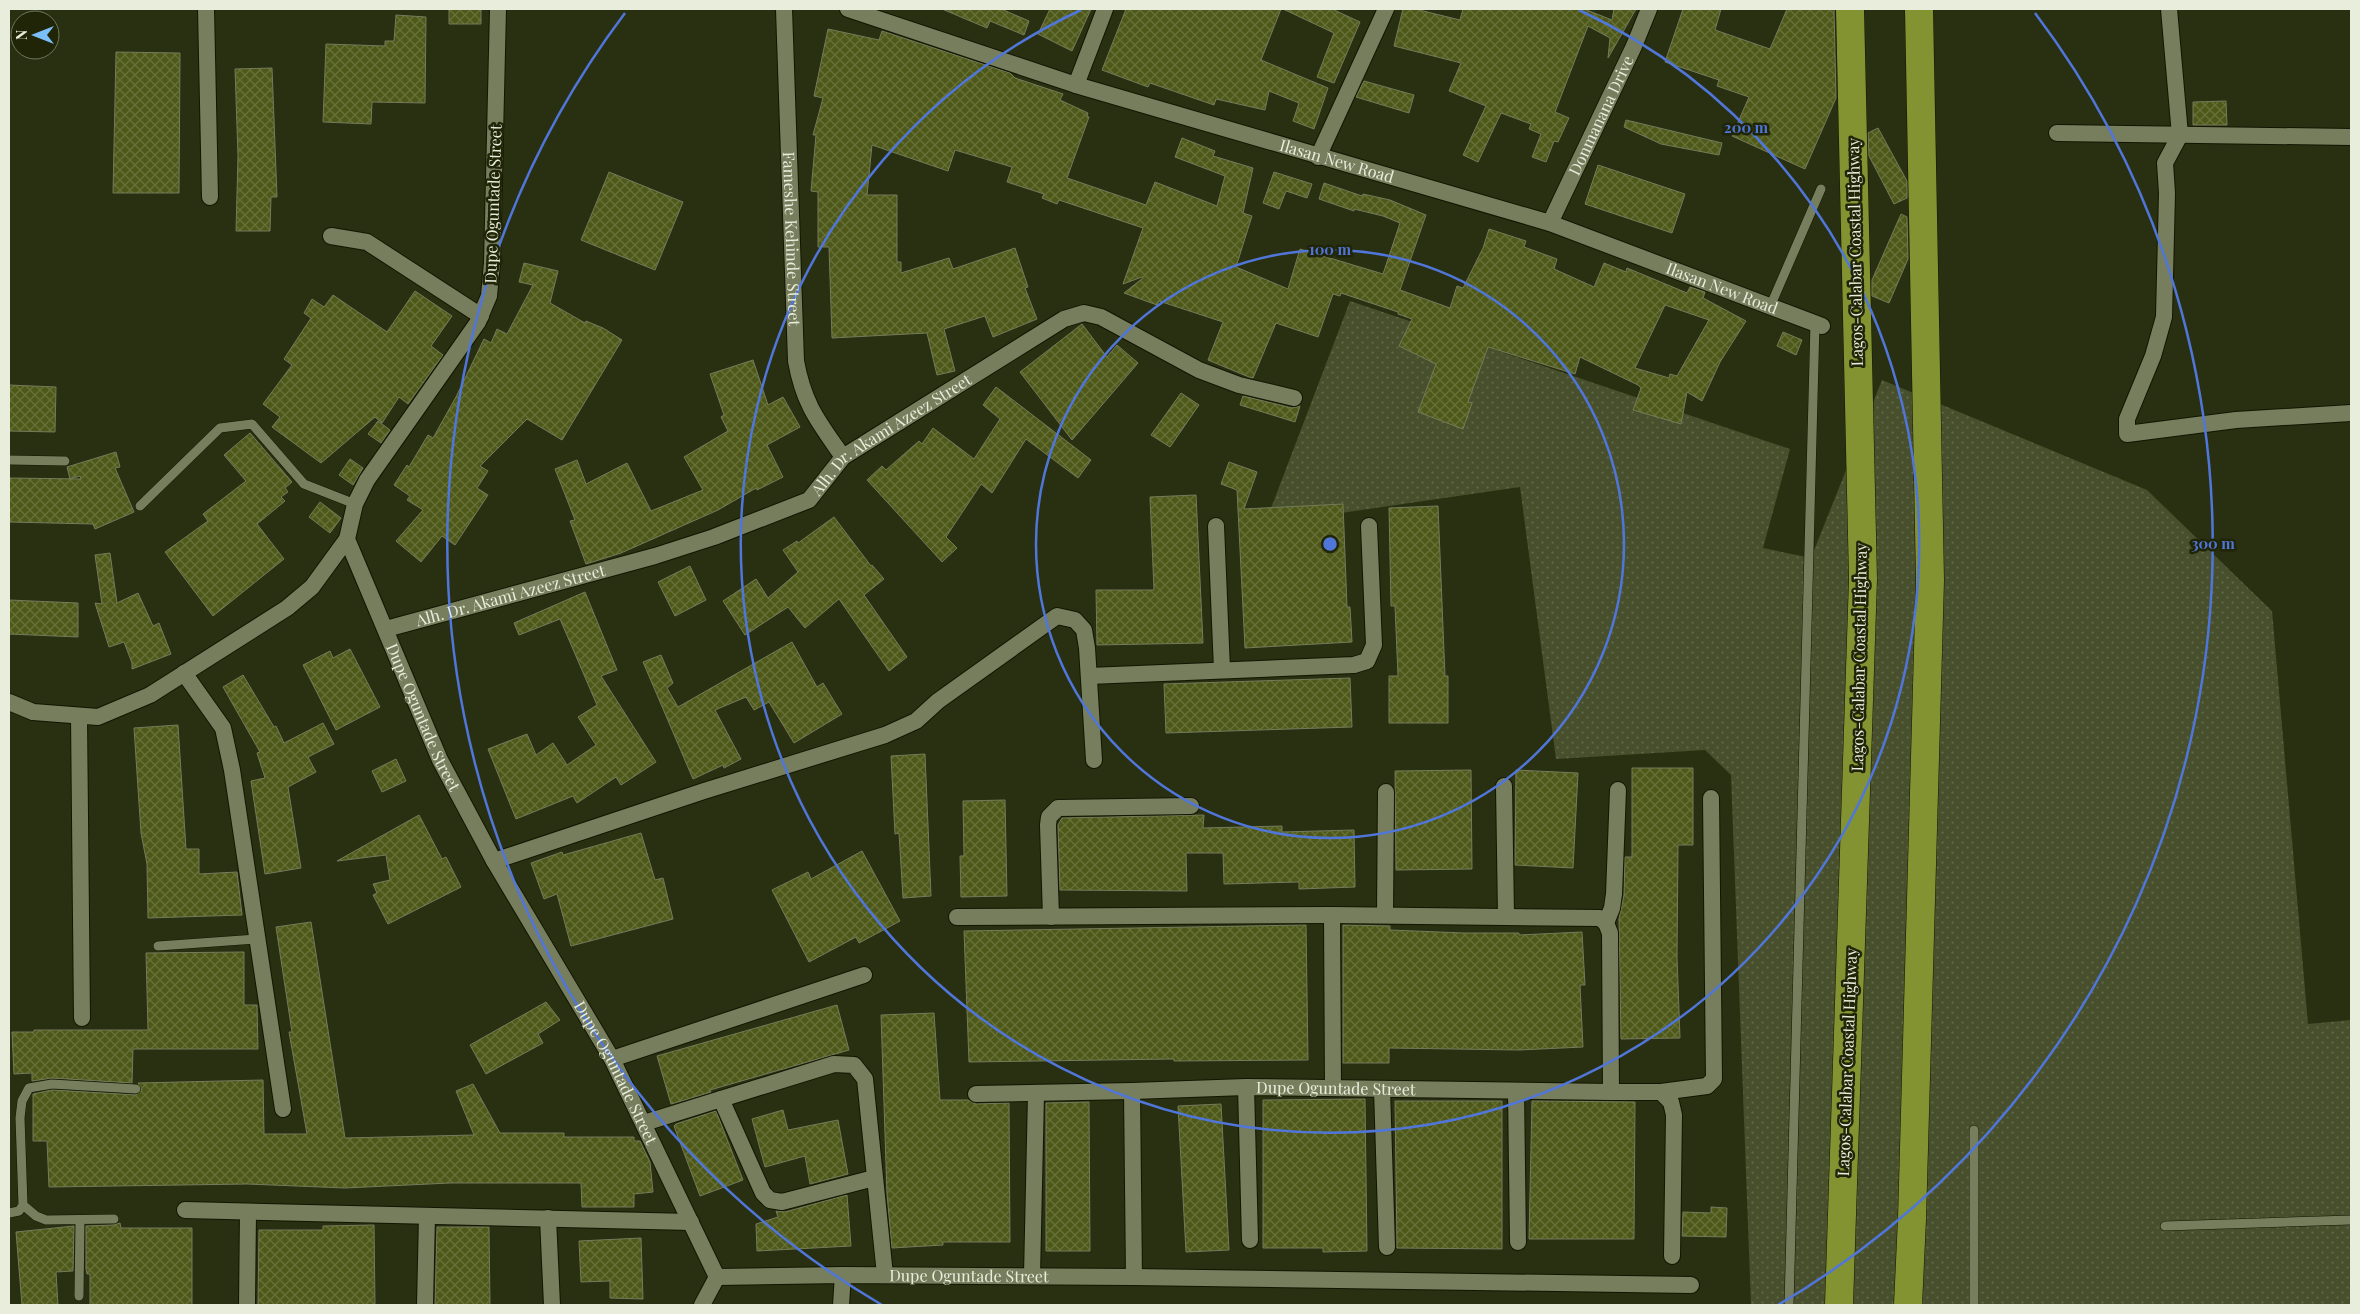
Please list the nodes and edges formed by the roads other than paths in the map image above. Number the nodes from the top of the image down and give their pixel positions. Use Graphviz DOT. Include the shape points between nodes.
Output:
graph roads {
  1 [pos="206,9"];
  2 [pos="498,9"];
  3 [pos="784,9"];
  4 [pos="848,9"];
  5 [pos="1105,9"];
  6 [pos="1386,9"];
  7 [pos="1649,9"];
  8 [pos="1850,9"];
  9 [pos="1919,9"];
  10 [pos="2169,9"];
  11 [pos="1076,85"];
  12 [pos="2057,133"];
  13 [pos="2180,135"];
  14 [pos="2351,137"];
  15 [pos="1318,156"];
  16 [pos="1820,189"];
  17 [pos="210,197"];
  18 [pos="1550,223"];
  19 [pos="331,236"];
  20 [pos="1770,307"];
  21 [pos="481,316"];
  22 [pos="1818,325"];
  23 [pos="1294,398"];
  24 [pos="2351,413"];
  25 [pos="843,457"];
  26 [pos="9,460"];
  27 [pos="64,461"];
  28 [pos="355,504"];
  29 [pos="140,506"];
  30 [pos="1216,526"];
  31 [pos="1369,526"];
  32 [pos="347,539"];
  33 [pos="386,629"];
  34 [pos="1222,670"];
  35 [pos="184,673"];
  36 [pos="1089,676"];
  37 [pos="9,702"];
  38 [pos="80,716"];
  39 [pos="1094,760"];
  40 [pos="1504,786"];
  41 [pos="1618,790"];
  42 [pos="1386,792"];
  43 [pos="1711,798"];
  44 [pos="1190,806"];
  45 [pos="494,861"];
  46 [pos="1332,915"];
  47 [pos="1385,915"];
  48 [pos="1506,916"];
  49 [pos="957,917"];
  50 [pos="1051,917"];
  51 [pos="1606,923"];
  52 [pos="257,939"];
  53 [pos="158,946"];
  54 [pos="864,975"];
  55 [pos="82,1018"];
  56 [pos="612,1059"];
  57 [pos="1246,1087"];
  58 [pos="136,1088"];
  59 [pos="1333,1088"];
  60 [pos="1382,1088"];
  61 [pos="1132,1090"];
  62 [pos="1516,1090"];
  63 [pos="1611,1092"];
  64 [pos="1661,1092"];
  65 [pos="976,1094"];
  66 [pos="1036,1094"];
  67 [pos="721,1099"];
  68 [pos="282,1109"];
  69 [pos="644,1123"];
  70 [pos="1974,1130"];
  71 [pos="874,1178"];
  72 [pos="23,1205"];
  73 [pos="185,1210"];
  74 [pos="248,1212"];
  75 [pos="9,1214"];
  76 [pos="427,1216"];
  77 [pos="548,1218"];
  78 [pos="114,1219"];
  79 [pos="2351,1220"];
  80 [pos="80,1221"];
  81 [pos="691,1222"];
  82 [pos="2164,1226"];
  83 [pos="1250,1240"];
  84 [pos="1518,1242"];
  85 [pos="1387,1247"];
  86 [pos="1672,1256"];
  87 [pos="843,1275"];
  88 [pos="885,1275"];
  89 [pos="1032,1276"];
  90 [pos="717,1277"];
  91 [pos="1134,1277"];
  92 [pos="1691,1284"];
  93 [pos="79,1296"];
  94 [pos="247,1305"];
  95 [pos="425,1305"];
  96 [pos="552,1305"];
  97 [pos="702,1305"];
  98 [pos="841,1305"];
  99 [pos="1789,1305"];
  100 [pos="1839,1305"];
  101 [pos="1908,1305"];
  102 [pos="1974,1305"];
  1 -- 17 [label="street"];
  2 -- 21 [label="street, Dupe Oguntade Street" via="492,263 489,296"];
  3 -- 25 [label="street, Fameshe Kehinde Street" via="796,361 809,407"];
  4 -- 11 [label="street, Ilasan New Road"];
  5 -- 11 [label="street"];
  6 -- 15 [label="street"];
  7 -- 18 [label="street, Donmanana Drive"];
  8 -- 100 [label="highway, Lagos-Calabar Coastal Highway" via="1862,579"];
  9 -- 101 [label="highway" via="1930,580"];
  10 -- 13 [label="street"];
  11 -- 15 [label="street, Ilasan New Road"];
  12 -- 13 [label="street"];
  13 -- 14 [label="street"];
  13 -- 24 [label="street" via="2165,163 2164,317 2153,356 2127,419 2127,434 2236,420"];
  15 -- 18 [label="street, Ilasan New Road"];
  16 -- 20 [label="lane"];
  18 -- 20 [label="street, Ilasan New Road"];
  19 -- 21 [label="street" via="367,242"];
  20 -- 22 [label="street, Ilasan New Road"];
  21 -- 28 [label="street, Dupe Oguntade Street" via="367,480"];
  22 -- 99 [label="lane"];
  23 -- 25 [label="street, Alh. Dr. Akami Azeez Street" via="1239,385 1199,370 1101,317 1084,313 1064,319"];
  25 -- 33 [label="street, Alh. Dr. Akami Azeez Street" via="809,500 714,537"];
  26 -- 27 [label="lane"];
  28 -- 29 [label="lane" via="304,484 252,424 220,428"];
  28 -- 32 [label="street, Dupe Oguntade Street"];
  30 -- 34 [label="street"];
  31 -- 34 [label="street" via="1374,644 1367,661 1354,665"];
  32 -- 33 [label="street, Dupe Oguntade Street"];
  32 -- 35 [label="street" via="312,587 300,598"];
  33 -- 45 [label="street, Dupe Oguntade Street" via="440,760"];
  34 -- 36 [label="street"];
  35 -- 38 [label="street" via="150,695 98,717"];
  35 -- 52 [label="street" via="223,728"];
  36 -- 39 [label="street"];
  36 -- 45 [label="street" via="1084,630 1075,620 1057,616 916,721 885,735"];
  37 -- 38 [label="street" via="33,712"];
  38 -- 55 [label="street"];
  40 -- 48 [label="street"];
  41 -- 51 [label="street" via="1614,894"];
  42 -- 47 [label="street"];
  43 -- 64 [label="street, Dupe Oguntade Street" via="1714,1079 1707,1086"];
  44 -- 50 [label="street" via="1058,808 1048,825"];
  45 -- 56 [label="street, Dupe Oguntade Street"];
  46 -- 47 [label="street"];
  46 -- 50 [label="street"];
  46 -- 59 [label="street"];
  47 -- 48 [label="street"];
  48 -- 51 [label="street" via="1592,917"];
  49 -- 50 [label="street"];
  51 -- 63 [label="street" via="1610,933"];
  52 -- 53 [label="lane"];
  52 -- 68 [label="street"];
  54 -- 56 [label="street"];
  56 -- 69 [label="street, Dupe Oguntade Street"];
  57 -- 59 [label="street, Dupe Oguntade Street"];
  57 -- 61 [label="street, Dupe Oguntade Street"];
  57 -- 83 [label="street"];
  58 -- 72 [label="lane" via="52,1084 29,1088 22,1101 20,1118"];
  59 -- 60 [label="street, Dupe Oguntade Street"];
  60 -- 62 [label="street, Dupe Oguntade Street"];
  60 -- 85 [label="street"];
  61 -- 66 [label="street, Dupe Oguntade Street"];
  61 -- 91 [label="street"];
  62 -- 63 [label="street, Dupe Oguntade Street"];
  62 -- 84 [label="street"];
  63 -- 64 [label="street, Dupe Oguntade Street"];
  64 -- 86 [label="street" via="1671,1102 1674,1115"];
  65 -- 66 [label="street, Dupe Oguntade Street"];
  66 -- 89 [label="street"];
  67 -- 69 [label="street"];
  67 -- 71 [label="street" via="763,1193 770,1200 782,1202"];
  67 -- 71 [label="street" via="834,1064 854,1065 865,1079"];
  69 -- 81 [label="street, Dupe Oguntade Street"];
  70 -- 102 [label="lane"];
  71 -- 88 [label="street"];
  72 -- 75 [label="lane" via="19,1211"];
  72 -- 80 [label="lane" via="46,1220"];
  73 -- 74 [label="street"];
  74 -- 76 [label="street"];
  74 -- 94 [label="street"];
  76 -- 77 [label="street"];
  76 -- 95 [label="street"];
  77 -- 81 [label="street"];
  77 -- 96 [label="street"];
  78 -- 80 [label="lane"];
  79 -- 82 [label="lane"];
  80 -- 93 [label="lane"];
  81 -- 90 [label="street, Dupe Oguntade Street"];
  87 -- 88 [label="street, Dupe Oguntade Street"];
  87 -- 90 [label="street, Dupe Oguntade Street"];
  87 -- 98 [label="street"];
  88 -- 89 [label="street, Dupe Oguntade Street"];
  89 -- 91 [label="street, Dupe Oguntade Street"];
  90 -- 97 [label="street"];
  91 -- 92 [label="street, Dupe Oguntade Street"];
}
